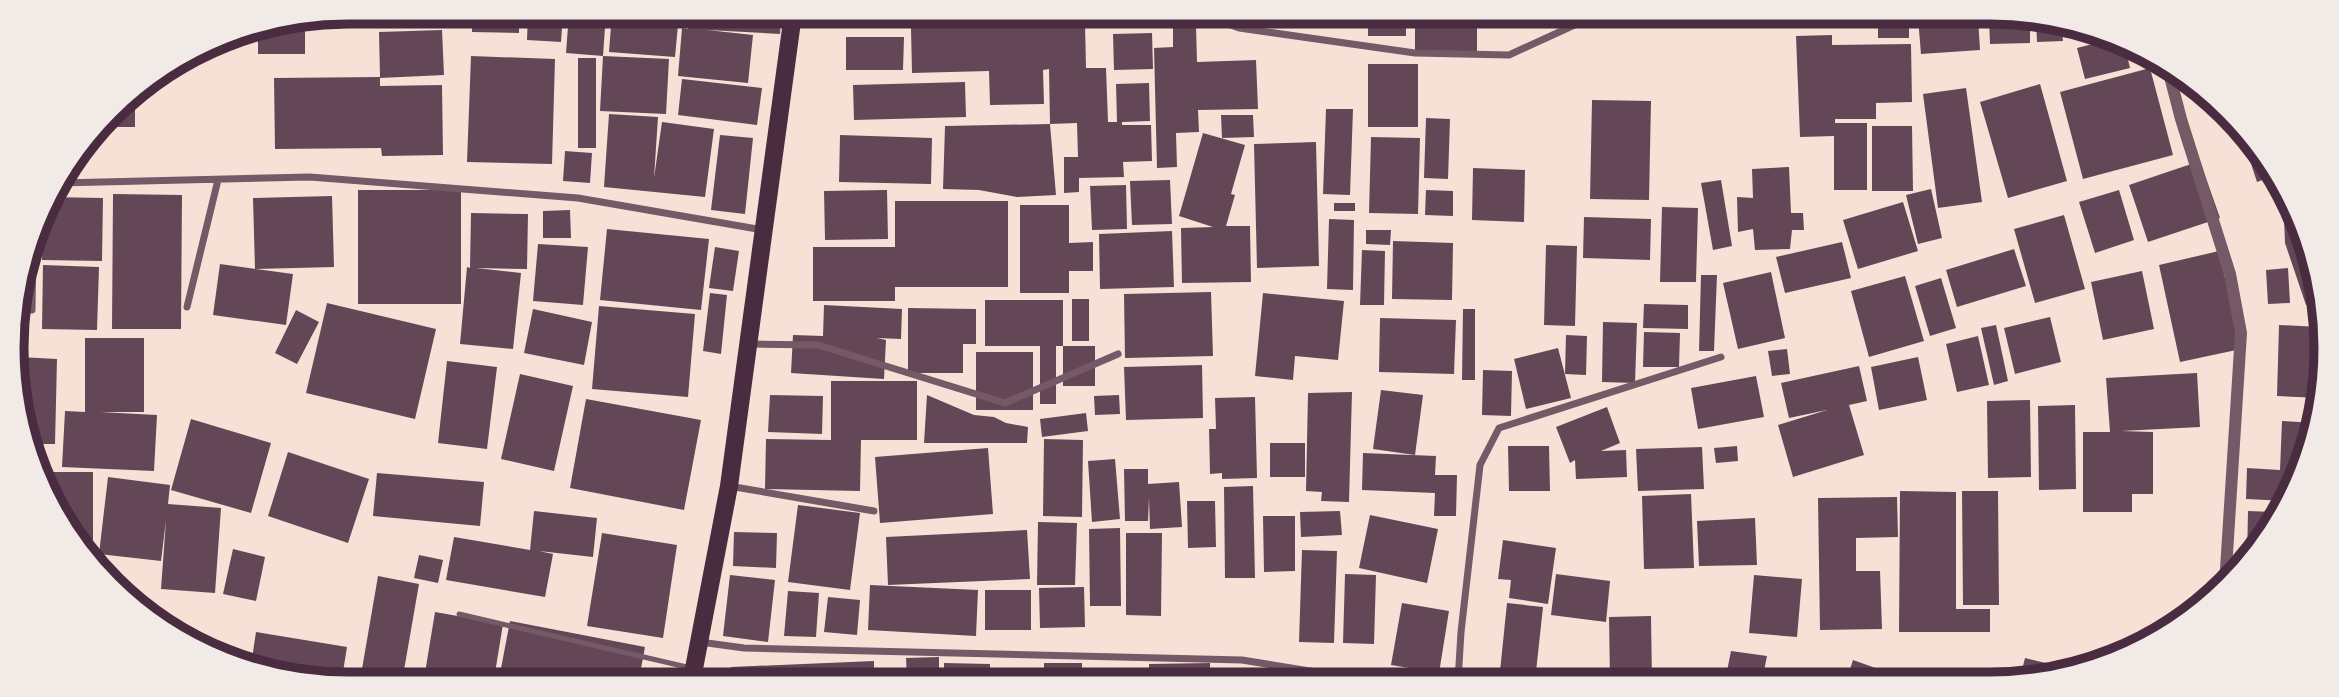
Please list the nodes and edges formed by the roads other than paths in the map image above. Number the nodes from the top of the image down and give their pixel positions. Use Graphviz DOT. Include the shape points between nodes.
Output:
graph roads {
  1 [pos="792,24"];
  2 [pos="1228,24"];
  3 [pos="1577,24"];
  4 [pos="2171,79"];
  5 [pos="218,180"];
  6 [pos="70,183"];
  7 [pos="763,230"];
  8 [pos="32,279"];
  9 [pos="187,307"];
  10 [pos="32,310"];
  11 [pos="749,344"];
  12 [pos="1118,354"];
  13 [pos="1721,358"];
  14 [pos="729,486"];
  15 [pos="874,511"];
  16 [pos="2226,571"];
  17 [pos="458,614"];
  18 [pos="699,642"];
  19 [pos="685,672"];
  20 [pos="693,672"];
  21 [pos="1316,672"];
  22 [pos="1459,672"];
  1 -- 7 [label="main road"];
  2 -- 3 [label="street" via="1415,53 1509,55"];
  4 -- 16 [label="street" via="2230,274 2241,333"];
  5 -- 6 [label="street"];
  5 -- 7 [label="street" via="310,177 578,198"];
  5 -- 9 [label="street"];
  7 -- 11 [label="main road"];
  8 -- 10 [label="street"];
  11 -- 12 [label="street" via="818,345 1005,403"];
  11 -- 14 [label="main road"];
  13 -- 22 [label="street" via="1499,428 1480,465"];
  14 -- 15 [label="street"];
  14 -- 18 [label="main road"];
  17 -- 19 [label="lane"];
  18 -- 20 [label="main road"];
  18 -- 21 [label="street" via="744,648 1242,660"];
}
